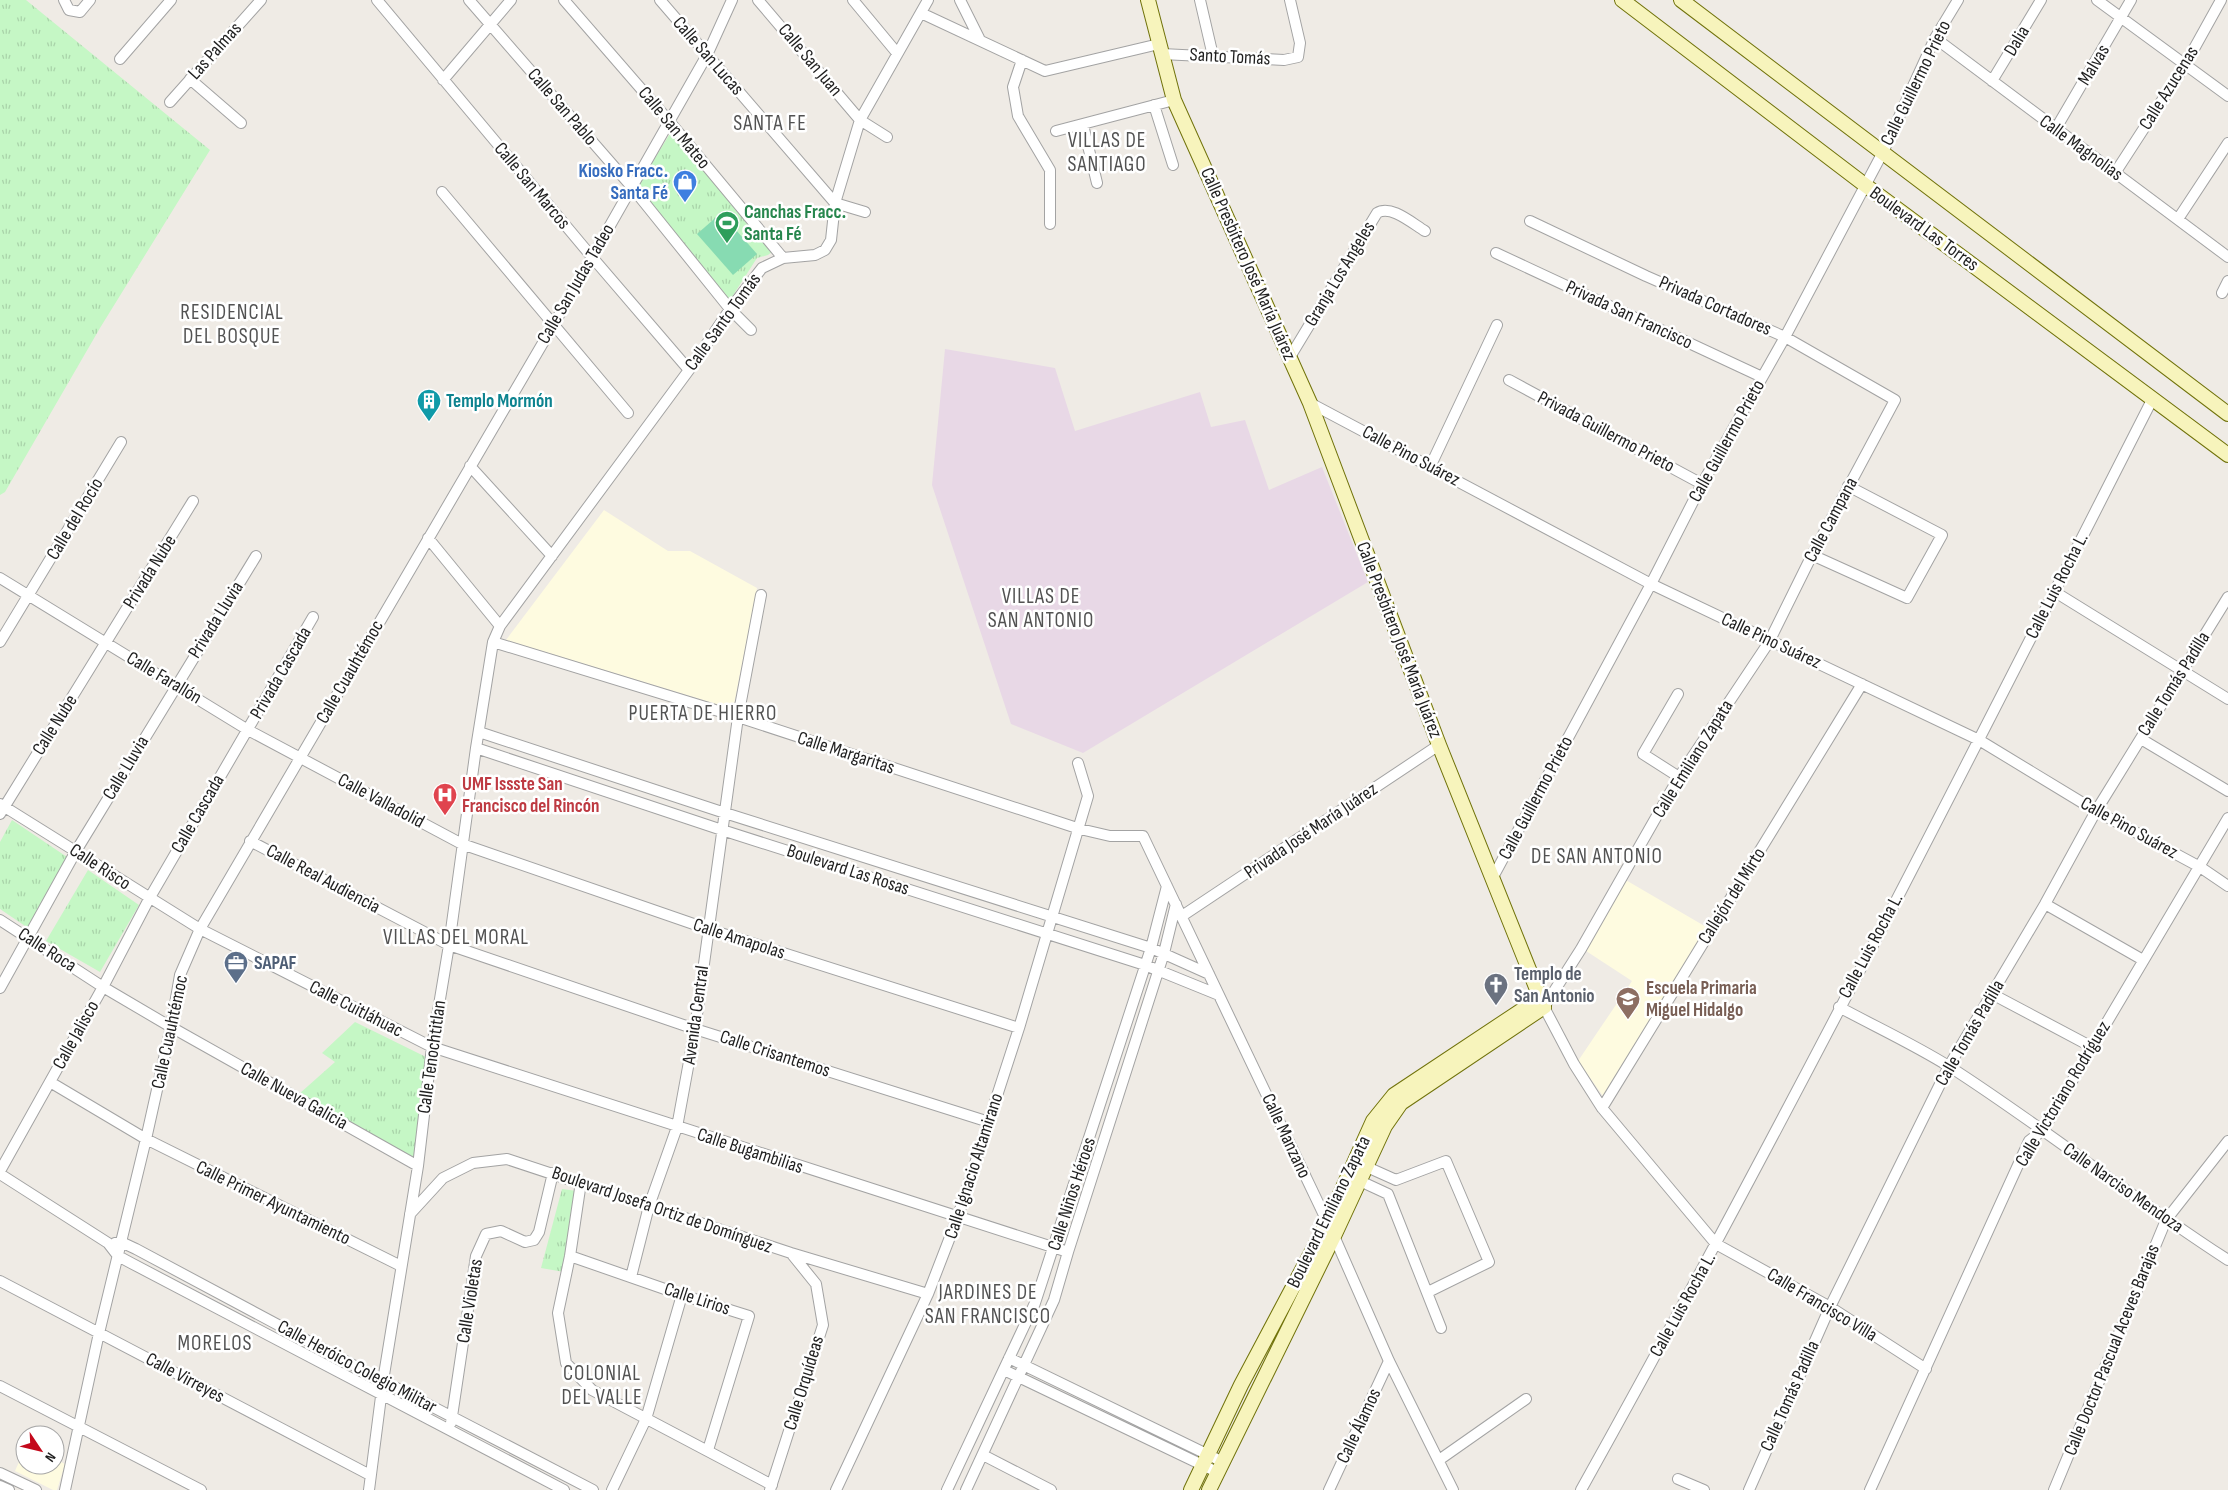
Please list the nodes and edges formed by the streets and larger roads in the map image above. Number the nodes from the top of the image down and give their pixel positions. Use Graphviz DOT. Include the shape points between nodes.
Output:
graph roads {
  1 [pos="64,0"];
  2 [pos="90,0"];
  3 [pos="171,0"];
  4 [pos="261,0"];
  5 [pos="377,0"];
  6 [pos="469,0"];
  7 [pos="511,0"];
  8 [pos="564,0"];
  9 [pos="660,0"];
  10 [pos="732,0"];
  11 [pos="758,0"];
  12 [pos="853,0"];
  13 [pos="928,0"];
  14 [pos="960,0"];
  15 [pos="1148,0"];
  16 [pos="1200,0"];
  17 [pos="1290,0"];
  18 [pos="1622,0"];
  19 [pos="1681,0"];
  20 [pos="2041,0"];
  21 [pos="2097,0"];
  22 [pos="2131,0"];
  23 [pos="2221,0"];
  24 [pos="1956,1"];
  25 [pos="920,13"];
  26 [pos="2121,18"];
  27 [pos="490,25"];
  28 [pos="979,38"];
  29 [pos="1935,38"];
  30 [pos="1161,49"];
  31 [pos="897,53"];
  32 [pos="707,55"];
  33 [pos="1213,56"];
  34 [pos="120,59"];
  35 [pos="1022,60"];
  36 [pos="2185,64"];
  37 [pos="190,79"];
  38 [pos="443,80"];
  39 [pos="1992,81"];
  40 [pos="2228,96"];
  41 [pos="1174,100"];
  42 [pos="170,102"];
  43 [pos="1154,105"];
  44 [pos="860,120"];
  45 [pos="669,121"];
  46 [pos="241,123"];
  47 [pos="1083,124"];
  48 [pos="2055,130"];
  49 [pos="1056,131"];
  50 [pos="888,137"];
  51 [pos="2228,143"];
  52 [pos="1883,152"];
  53 [pos="1173,164"];
  54 [pos="2115,174"];
  55 [pos="1097,183"];
  56 [pos="1865,185"];
  57 [pos="631,186"];
  58 [pos="442,192"];
  59 [pos="836,203"];
  60 [pos="865,212"];
  61 [pos="2178,219"];
  62 [pos="1530,220"];
  63 [pos="1050,224"];
  64 [pos="1425,231"];
  65 [pos="1496,253"];
  66 [pos="592,257"];
  67 [pos="2228,257"];
  68 [pos="783,258"];
  69 [pos="2228,281"];
  70 [pos="2222,293"];
  71 [pos="730,308"];
  72 [pos="554,324"];
  73 [pos="1497,324"];
  74 [pos="751,330"];
  75 [pos="1785,337"];
  76 [pos="1290,357"];
  77 [pos="689,370"];
  78 [pos="1762,377"];
  79 [pos="1509,380"];
  80 [pos="2153,398"];
  81 [pos="1895,400"];
  82 [pos="1310,403"];
  83 [pos="628,412"];
  84 [pos="2228,414"];
  85 [pos="122,442"];
  86 [pos="2228,455"];
  87 [pos="470,466"];
  88 [pos="1430,467"];
  89 [pos="1702,484"];
  90 [pos="1848,486"];
  91 [pos="194,501"];
  92 [pos="428,538"];
  93 [pos="1812,555"];
  94 [pos="256,556"];
  95 [pos="552,556"];
  96 [pos="0,578"];
  97 [pos="1651,584"];
  98 [pos="2055,592"];
  99 [pos="761,594"];
  100 [pos="28,596"];
  101 [pos="2228,598"];
  102 [pos="313,617"];
  103 [pos="500,626"];
  104 [pos="0,642"];
  105 [pos="107,642"];
  106 [pos="494,642"];
  107 [pos="1769,642"];
  108 [pos="2182,672"];
  109 [pos="176,684"];
  110 [pos="1862,684"];
  111 [pos="1678,694"];
  112 [pos="2228,699"];
  113 [pos="738,717"];
  114 [pos="248,730"];
  115 [pos="479,732"];
  116 [pos="2141,738"];
  117 [pos="1979,740"];
  118 [pos="1439,745"];
  119 [pos="476,748"];
  120 [pos="300,759"];
  121 [pos="1078,763"];
  122 [pos="1679,777"];
  123 [pos="2228,791"];
  124 [pos="1,808"];
  125 [pos="2096,811"];
  126 [pos="725,813"];
  127 [pos="2228,818"];
  128 [pos="1080,829"];
  129 [pos="722,830"];
  130 [pos="1144,836"];
  131 [pos="250,841"];
  132 [pos="462,844"];
  133 [pos="76,852"];
  134 [pos="2200,867"];
  135 [pos="1492,879"];
  136 [pos="1167,886"];
  137 [pos="2228,886"];
  138 [pos="149,898"];
  139 [pos="1176,904"];
  140 [pos="2045,904"];
  141 [pos="1052,916"];
  142 [pos="1182,916"];
  143 [pos="0,920"];
  144 [pos="200,929"];
  145 [pos="708,929"];
  146 [pos="1047,933"];
  147 [pos="29,938"];
  148 [pos="449,945"];
  149 [pos="1151,948"];
  150 [pos="1164,953"];
  151 [pos="2143,960"];
  152 [pos="1145,966"];
  153 [pos="1158,970"];
  154 [pos="1209,974"];
  155 [pos="103,987"];
  156 [pos="0,988"];
  157 [pos="1992,994"];
  158 [pos="1219,995"];
  159 [pos="1542,1003"];
  160 [pos="1840,1007"];
  161 [pos="171,1027"];
  162 [pos="1019,1028"];
  163 [pos="695,1029"];
  164 [pos="432,1047"];
  165 [pos="2092,1047"];
  166 [pos="1948,1066"];
  167 [pos="50,1082"];
  168 [pos="1602,1108"];
  169 [pos="989,1122"];
  170 [pos="678,1127"];
  171 [pos="2043,1130"];
  172 [pos="146,1139"];
  173 [pos="2228,1141"];
  174 [pos="418,1166"];
  175 [pos="1367,1167"];
  176 [pos="0,1172"];
  177 [pos="553,1172"];
  178 [pos="1396,1180"];
  179 [pos="1360,1181"];
  180 [pos="581,1182"];
  181 [pos="1388,1194"];
  182 [pos="650,1206"];
  183 [pos="410,1214"];
  184 [pos="957,1218"];
  185 [pos="2166,1220"];
  186 [pos="1328,1223"];
  187 [pos="1334,1236"];
  188 [pos="121,1242"];
  189 [pos="108,1243"];
  190 [pos="1716,1244"];
  191 [pos="1054,1248"];
  192 [pos="1068,1252"];
  193 [pos="791,1253"];
  194 [pos="118,1256"];
  195 [pos="570,1256"];
  196 [pos="2228,1260"];
  197 [pos="401,1266"];
  198 [pos="631,1276"];
  199 [pos="0,1281"];
  200 [pos="1428,1292"];
  201 [pos="928,1294"];
  202 [pos="682,1295"];
  203 [pos="1830,1307"];
  204 [pos="1441,1328"];
  205 [pos="99,1333"];
  206 [pos="1009,1358"];
  207 [pos="1389,1361"];
  208 [pos="1024,1366"];
  209 [pos="1926,1369"];
  210 [pos="1004,1370"];
  211 [pos="1018,1377"];
  212 [pos="383,1381"];
  213 [pos="0,1386"];
  214 [pos="382,1394"];
  215 [pos="1526,1399"];
  216 [pos="452,1418"];
  217 [pos="646,1419"];
  218 [pos="79,1427"];
  219 [pos="450,1431"];
  220 [pos="708,1450"];
  221 [pos="983,1455"];
  222 [pos="1205,1460"];
  223 [pos="1439,1460"];
  224 [pos="1220,1467"];
  225 [pos="0,1473"];
  226 [pos="370,1475"];
  227 [pos="1678,1479"];
  228 [pos="0,1486"];
  229 [pos="771,1487"];
  230 [pos="1192,1487"];
  231 [pos="1211,1489"];
  232 [pos="9,1490"];
  233 [pos="36,1490"];
  234 [pos="66,1490"];
  235 [pos="201,1490"];
  236 [pos="369,1490"];
  237 [pos="564,1490"];
  238 [pos="592,1490"];
  239 [pos="612,1490"];
  240 [pos="836,1490"];
  241 [pos="947,1490"];
  242 [pos="966,1490"];
  243 [pos="1051,1490"];
  244 [pos="1329,1490"];
  245 [pos="1453,1490"];
  246 [pos="1581,1490"];
  247 [pos="1704,1490"];
  248 [pos="1749,1490"];
  249 [pos="1870,1490"];
  250 [pos="2054,1490"];
  1 -- 2 [label="street" via="69,10 80,12"];
  3 -- 34 [label="street"];
  4 -- 37 [label="street, Las Palmas"];
  5 -- 38 [label="street, Calle San Marcos"];
  6 -- 27 [label="street, Calle San Pablo"];
  7 -- 27 [label="street"];
  8 -- 45 [label="street, Calle San Mateo"];
  9 -- 32 [label="street, Calle San Lucas"];
  10 -- 32 [label="street, Calle San Judas Tadeo"];
  11 -- 44 [label="street, Calle San Juan"];
  12 -- 31 [label="street"];
  13 -- 25 [label="street, Calle Santo Tomás"];
  14 -- 28 [label="street"];
  15 -- 30 [label="street, Calle Presbítero José María Juárez"];
  16 -- 33 [label="street"];
  17 -- 33 [label="street, Santo Tomás" via="1300,43 1298,58"];
  18 -- 56 [label="street, Boulevard Las Torres"];
  19 -- 52 [label="street, Boulevard Las Torres"];
  20 -- 39 [label="street, Dalia"];
  21 -- 26 [label="street"];
  22 -- 26 [label="street, Malvas"];
  23 -- 36 [label="street, Calle Azucenas"];
  24 -- 29 [label="street, Calle Guillermo Prieto"];
  25 -- 28 [label="street"];
  25 -- 31 [label="street, Calle Santo Tomás"];
  26 -- 36 [label="street"];
  26 -- 48 [label="street, Malvas"];
  27 -- 38 [label="street"];
  27 -- 57 [label="street, Calle San Pablo"];
  28 -- 35 [label="street"];
  29 -- 39 [label="street, Calle Magnolias"];
  29 -- 52 [label="street, Calle Guillermo Prieto"];
  30 -- 33 [label="street, Santo Tomás"];
  30 -- 35 [label="street" via="1045,71"];
  30 -- 41 [label="street, Calle Presbítero José María Juárez"];
  31 -- 44 [label="street, Calle Santo Tomás"];
  32 -- 45 [label="street, Calle San Judas Tadeo"];
  32 -- 59 [label="street, Calle San Lucas"];
  35 -- 63 [label="street" via="1014,87 1018,116 1050,170"];
  36 -- 40 [label="street"];
  36 -- 54 [label="street, Calle Azucenas"];
  37 -- 42 [label="street, Las Palmas"];
  37 -- 46 [label="street"];
  38 -- 66 [label="street, Calle San Marcos"];
  39 -- 48 [label="street, Calle Magnolias"];
  41 -- 43 [label="street"];
  41 -- 76 [label="street, Calle Presbítero José María Juárez"];
  43 -- 47 [label="street"];
  43 -- 53 [label="street"];
  44 -- 50 [label="street, Calle San Juan"];
  44 -- 59 [label="street, Calle Santo Tomás"];
  45 -- 57 [label="street, Calle San Judas Tadeo"];
  45 -- 68 [label="street, Calle San Mateo"];
  47 -- 49 [label="street"];
  47 -- 55 [label="street"];
  48 -- 54 [label="street, Calle Magnolias"];
  51 -- 61 [label="street"];
  52 -- 56 [label="street, Calle Guillermo Prieto"];
  52 -- 84 [label="street, Boulevard Las Torres"];
  54 -- 61 [label="street, Calle Magnolias"];
  56 -- 75 [label="street, Calle Guillermo Prieto"];
  56 -- 80 [label="street, Boulevard Las Torres"];
  57 -- 66 [label="street, Calle San Judas Tadeo"];
  57 -- 71 [label="street, Calle San Pablo"];
  58 -- 72 [label="street"];
  59 -- 60 [label="street"];
  59 -- 68 [label="street, Calle Santo Tomás" via="830,240 825,250 815,255"];
  61 -- 67 [label="street, Calle Magnolias"];
  62 -- 75 [label="street, Privada Cortadores" via="1646,276"];
  64 -- 76 [label="street, Granja Los Angeles" via="1389,210 1377,213"];
  65 -- 78 [label="street, Privada San Francisco"];
  66 -- 72 [label="street, Calle San Judas Tadeo"];
  66 -- 77 [label="street, Calle San Marcos"];
  68 -- 71 [label="street, Calle Santo Tomás" via="762,268"];
  69 -- 70 [label="street"];
  71 -- 74 [label="street, Calle San Pablo"];
  71 -- 77 [label="street, Calle Santo Tomás"];
  72 -- 83 [label="street"];
  72 -- 87 [label="street, Calle San Judas Tadeo"];
  73 -- 88 [label="street"];
  75 -- 78 [label="street, Calle Guillermo Prieto"];
  75 -- 81 [label="street, Privada Cortadores"];
  76 -- 82 [label="street, Calle Presbítero José María Juárez"];
  77 -- 95 [label="street, Calle Santo Tomás"];
  78 -- 89 [label="street, Calle Guillermo Prieto"];
  79 -- 89 [label="street, Privada Guillermo Prieto"];
  80 -- 86 [label="street, Boulevard Las Torres"];
  80 -- 98 [label="street, Calle Luis Rocha L."];
  81 -- 90 [label="street, Calle Campana"];
  82 -- 88 [label="street, Calle Pino Suárez"];
  82 -- 118 [label="street, Calle Presbítero José María Juárez"];
  85 -- 100 [label="street, Calle del Rocío"];
  87 -- 92 [label="street, Calle San Judas Tadeo"];
  87 -- 95 [label="street"];
  88 -- 97 [label="street, Calle Pino Suárez"];
  89 -- 97 [label="street, Calle Guillermo Prieto"];
  90 -- 93 [label="street, Calle Campana"];
  90 -- 93 [label="street" via="1942,535 1907,598"];
  91 -- 105 [label="street, Privada Nube"];
  92 -- 103 [label="street"];
  92 -- 120 [label="street, Calle Cuauhtémoc"];
  93 -- 107 [label="street, Calle Campana"];
  94 -- 109 [label="street, Privada Lluvia"];
  95 -- 103 [label="street, Calle Santo Tomás"];
  96 -- 100 [label="street, Calle Farallón"];
  97 -- 107 [label="street, Calle Pino Suárez"];
  97 -- 135 [label="street, Calle Guillermo Prieto"];
  98 -- 108 [label="street"];
  98 -- 117 [label="street, Calle Luis Rocha L."];
  99 -- 113 [label="street, Avenida Central"];
  100 -- 104 [label="street, Calle del Rocío"];
  100 -- 105 [label="street, Calle Farallón"];
  101 -- 108 [label="street, Calle Tomás Padilla"];
  102 -- 114 [label="street, Privada Cascada"];
  103 -- 106 [label="street, Calle Tenochtitlan"];
  105 -- 109 [label="street, Calle Farallón"];
  105 -- 124 [label="street, Calle Nube"];
  106 -- 113 [label="street, Calle Margaritas"];
  106 -- 115 [label="street, Calle Tenochtitlan"];
  107 -- 110 [label="street, Calle Pino Suárez"];
  107 -- 122 [label="street, Calle Emiliano Zapata"];
  108 -- 112 [label="street"];
  108 -- 116 [label="street, Calle Tomás Padilla"];
  109 -- 114 [label="street, Calle Farallón"];
  109 -- 133 [label="street, Calle Lluvia"];
  110 -- 117 [label="street, Calle Pino Suárez"];
  110 -- 168 [label="street, Callejón del Mirto"];
  111 -- 122 [label="street" via="1643,754"];
  113 -- 126 [label="street, Avenida Central"];
  113 -- 128 [label="street, Calle Margaritas"];
  114 -- 120 [label="street, Calle Farallón"];
  114 -- 138 [label="street, Calle Cascada"];
  115 -- 119 [label="street, Calle Tenochtitlan"];
  115 -- 126 [label="street, Boulevard Las Rosas"];
  116 -- 123 [label="street"];
  116 -- 125 [label="street, Calle Tomás Padilla"];
  117 -- 125 [label="street, Calle Pino Suárez"];
  117 -- 160 [label="street, Calle Luis Rocha L."];
  118 -- 135 [label="street, Calle Presbítero José María Juárez"];
  118 -- 142 [label="street, Privada José María Juárez"];
  119 -- 129 [label="street, Boulevard Las Rosas"];
  119 -- 132 [label="street, Calle Tenochtitlan"];
  120 -- 131 [label="street, Calle Cuauhtémoc"];
  120 -- 132 [label="street, Calle Valladolid"];
  121 -- 128 [label="street, Calle Ignacio Altamirano" via="1088,796"];
  122 -- 159 [label="street, Calle Emiliano Zapata" via="1581,949"];
  124 -- 133 [label="street, Calle Risco"];
  125 -- 134 [label="street, Calle Pino Suárez"];
  125 -- 140 [label="street, Calle Tomás Padilla"];
  126 -- 129 [label="street, Avenida Central"];
  126 -- 141 [label="street, Boulevard Las Rosas"];
  127 -- 134 [label="street, Calle Victoriano Rodríguez"];
  128 -- 130 [label="street, Calle Margaritas" via="1110,836"];
  128 -- 141 [label="street, Calle Ignacio Altamirano"];
  129 -- 145 [label="street, Avenida Central"];
  129 -- 146 [label="street, Boulevard Las Rosas"];
  130 -- 136 [label="street, Calle Manzano"];
  131 -- 144 [label="street, Calle Cuauhtémoc"];
  131 -- 148 [label="street, Calle Real Audiencia"];
  132 -- 145 [label="street, Calle Amapolas"];
  132 -- 148 [label="street, Calle Tenochtitlan"];
  133 -- 138 [label="street, Calle Risco"];
  133 -- 147 [label="street, Calle Lluvia"];
  134 -- 137 [label="street, Calle Pino Suárez"];
  134 -- 151 [label="street, Calle Victoriano Rodríguez"];
  135 -- 159 [label="street, Calle Presbítero José María Juárez"];
  136 -- 139 [label="street, Calle Manzano"];
  136 -- 149 [label="street, Calle Niños Héroes"];
  138 -- 144 [label="street, Calle Risco"];
  138 -- 155 [label="street, Calle Jalisco"];
  139 -- 142 [label="street, Calle Manzano"];
  139 -- 150 [label="street, Calle Niños Héroes"];
  140 -- 151 [label="street"];
  140 -- 157 [label="street, Calle Tomás Padilla"];
  141 -- 146 [label="street, Calle Ignacio Altamirano"];
  141 -- 149 [label="street, Boulevard Las Rosas"];
  142 -- 154 [label="street, Calle Manzano"];
  143 -- 147 [label="street, Calle Roca"];
  144 -- 161 [label="street, Calle Cuauhtémoc" via="180,975"];
  144 -- 164 [label="street, Calle Cuitláhuac"];
  145 -- 162 [label="street, Calle Amapolas"];
  145 -- 163 [label="street, Avenida Central"];
  146 -- 152 [label="street, Boulevard Las Rosas"];
  146 -- 162 [label="street, Calle Ignacio Altamirano"];
  147 -- 155 [label="street, Calle Roca"];
  147 -- 156 [label="street, Calle Lluvia"];
  148 -- 163 [label="street, Calle Crisantemos"];
  148 -- 164 [label="street, Calle Tenochtitlan"];
  149 -- 150 [label="street, Boulevard Las Rosas"];
  149 -- 152 [label="street, Calle Niños Héroes"];
  150 -- 153 [label="street, Calle Niños Héroes"];
  150 -- 154 [label="street, Boulevard Las Rosas"];
  151 -- 165 [label="street, Calle Victoriano Rodríguez"];
  152 -- 153 [label="street, Boulevard Las Rosas"];
  152 -- 191 [label="street, Calle Niños Héroes"];
  153 -- 158 [label="street, Boulevard Las Rosas"];
  153 -- 192 [label="street, Calle Niños Héroes"];
  154 -- 158 [label="street, Calle Manzano"];
  155 -- 161 [label="street, Calle Roca"];
  155 -- 167 [label="street, Calle Jalisco"];
  157 -- 165 [label="street"];
  157 -- 166 [label="street, Calle Tomás Padilla"];
  158 -- 186 [label="street, Calle Manzano"];
  159 -- 168 [label="street, Calle Presbítero José María Juárez"];
  159 -- 175 [label="street, Boulevard Emiliano Zapata" via="1401,1103 1385,1126"];
  159 -- 186 [label="street, Boulevard Emiliano Zapata" via="1394,1095 1373,1121"];
  160 -- 166 [label="street, Calle Narciso Mendoza"];
  160 -- 190 [label="street, Calle Luis Rocha L."];
  161 -- 172 [label="street, Calle Cuauhtémoc"];
  161 -- 174 [label="street, Calle Nueva Galicia"];
  162 -- 169 [label="street, Calle Ignacio Altamirano"];
  163 -- 169 [label="street, Calle Crisantemos"];
  163 -- 170 [label="street, Avenida Central"];
  164 -- 170 [label="street, Calle Bugambilias"];
  164 -- 174 [label="street, Calle Tenochtitlan"];
  165 -- 171 [label="street, Calle Victoriano Rodríguez"];
  166 -- 171 [label="street, Calle Narciso Mendoza"];
  166 -- 203 [label="street, Calle Tomás Padilla"];
  167 -- 172 [label="street, Calle Primer Ayuntamiento"];
  167 -- 176 [label="street, Calle Jalisco"];
  168 -- 190 [label="street, Calle Presbítero José María Juárez"];
  169 -- 184 [label="street, Calle Ignacio Altamirano"];
  170 -- 182 [label="street, Avenida Central"];
  170 -- 184 [label="street, Calle Bugambilias"];
  171 -- 185 [label="street, Calle Narciso Mendoza"];
  171 -- 209 [label="street, Calle Victoriano Rodríguez" via="2030,1141"];
  172 -- 188 [label="street, Calle Cuauhtémoc"];
  172 -- 197 [label="street, Calle Primer Ayuntamiento"];
  173 -- 185 [label="street, Calle Doctor Pascual Aceves Barajas"];
  174 -- 183 [label="street, Calle Tenochtitlan"];
  175 -- 178 [label="street"];
  175 -- 179 [label="street, Boulevard Emiliano Zapata"];
  176 -- 189 [label="street"];
  177 -- 180 [label="street, Boulevard Josefa Ortiz de Domínguez"];
  177 -- 183 [label="street, Boulevard Josefa Ortiz de Domínguez" via="507,1159 473,1163 443,1178"];
  177 -- 216 [label="street, Calle Violetas" via="539,1232 534,1240 525,1242 501,1231 486,1234 476,1256"];
  178 -- 181 [label="street"];
  178 -- 200 [label="street" via="1446,1161 1489,1262"];
  179 -- 181 [label="street"];
  179 -- 187 [label="street, Boulevard Emiliano Zapata"];
  180 -- 182 [label="street, Boulevard Josefa Ortiz de Domínguez"];
  180 -- 195 [label="street"];
  181 -- 200 [label="street"];
  182 -- 193 [label="street, Boulevard Josefa Ortiz de Domínguez"];
  182 -- 198 [label="street, Avenida Central"];
  183 -- 197 [label="street, Calle Tenochtitlan"];
  184 -- 191 [label="street, Calle Bugambilias"];
  184 -- 201 [label="street, Calle Ignacio Altamirano"];
  185 -- 196 [label="street, Calle Narciso Mendoza"];
  185 -- 250 [label="street, Calle Doctor Pascual Aceves Barajas"];
  186 -- 187 [label="street, Calle Manzano"];
  186 -- 222 [label="street, Boulevard Emiliano Zapata" via="1240,1385"];
  187 -- 207 [label="street, Calle Manzano"];
  187 -- 224 [label="street, Boulevard Emiliano Zapata"];
  188 -- 189 [label="street"];
  188 -- 194 [label="street, Calle Cuauhtémoc"];
  188 -- 212 [label="street, Calle Heróico Colegio Militar"];
  189 -- 194 [label="street"];
  190 -- 203 [label="street, Calle Francisco Villa"];
  190 -- 246 [label="street, Calle Luis Rocha L."];
  191 -- 192 [label="street, Calle Bugambilias"];
  191 -- 206 [label="street, Calle Niños Héroes" via="1036,1303"];
  192 -- 208 [label="street, Calle Niños Héroes" via="1054,1300"];
  193 -- 201 [label="street, Boulevard Josefa Ortiz de Domínguez"];
  193 -- 229 [label="street, Calle Orquídeas" via="816,1284 822,1325"];
  194 -- 205 [label="street, Calle Cuauhtémoc"];
  194 -- 214 [label="street, Calle Heróico Colegio Militar"];
  195 -- 198 [label="street, Calle Lirios"];
  195 -- 217 [label="street" via="558,1313 566,1363 592,1390"];
  197 -- 212 [label="street, Calle Tenochtitlan"];
  198 -- 202 [label="street, Calle Lirios"];
  199 -- 205 [label="street, Calle Virreyes"];
  200 -- 204 [label="street"];
  201 -- 240 [label="street, Calle Ignacio Altamirano"];
  202 -- 217 [label="street"];
  202 -- 220 [label="street, Calle Lirios" via="749,1316"];
  203 -- 209 [label="street, Calle Francisco Villa"];
  203 -- 248 [label="street, Calle Tomás Padilla"];
  205 -- 218 [label="street, Calle Cuauhtémoc"];
  205 -- 226 [label="street, Calle Virreyes"];
  206 -- 208 [label="street"];
  206 -- 210 [label="street, Calle Niños Héroes"];
  207 -- 223 [label="street, Calle Manzano"];
  207 -- 244 [label="street, Calle Álamos"];
  208 -- 211 [label="street, Calle Niños Héroes"];
  208 -- 222 [label="street"];
  209 -- 249 [label="street, Calle Victoriano Rodríguez"];
  210 -- 211 [label="street"];
  210 -- 241 [label="street, Calle Niños Héroes"];
  211 -- 221 [label="street, Calle Niños Héroes"];
  211 -- 222 [label="street"];
  212 -- 214 [label="street, Calle Tenochtitlan"];
  212 -- 216 [label="street, Calle Heróico Colegio Militar"];
  213 -- 218 [label="street"];
  214 -- 219 [label="street, Calle Heróico Colegio Militar"];
  214 -- 226 [label="street, Calle Tenochtitlan"];
  215 -- 223 [label="street"];
  216 -- 219 [label="street, Calle Violetas"];
  216 -- 238 [label="street, Calle Heróico Colegio Militar"];
  217 -- 220 [label="street"];
  217 -- 239 [label="street"];
  218 -- 234 [label="street, Calle Cuauhtémoc"];
  218 -- 235 [label="street"];
  219 -- 237 [label="street, Calle Heróico Colegio Militar"];
  220 -- 229 [label="street"];
  221 -- 242 [label="street, Calle Niños Héroes"];
  221 -- 243 [label="street"];
  222 -- 224 [label="street"];
  222 -- 230 [label="street, Boulevard Emiliano Zapata"];
  223 -- 245 [label="street, Calle Manzano"];
  224 -- 231 [label="street, Boulevard Emiliano Zapata"];
  225 -- 233 [label="street"];
  226 -- 236 [label="street, Calle Tenochtitlan"];
  227 -- 247 [label="street"];
  228 -- 232 [label="street"];
  230 -- 231 [label="street"];
}
